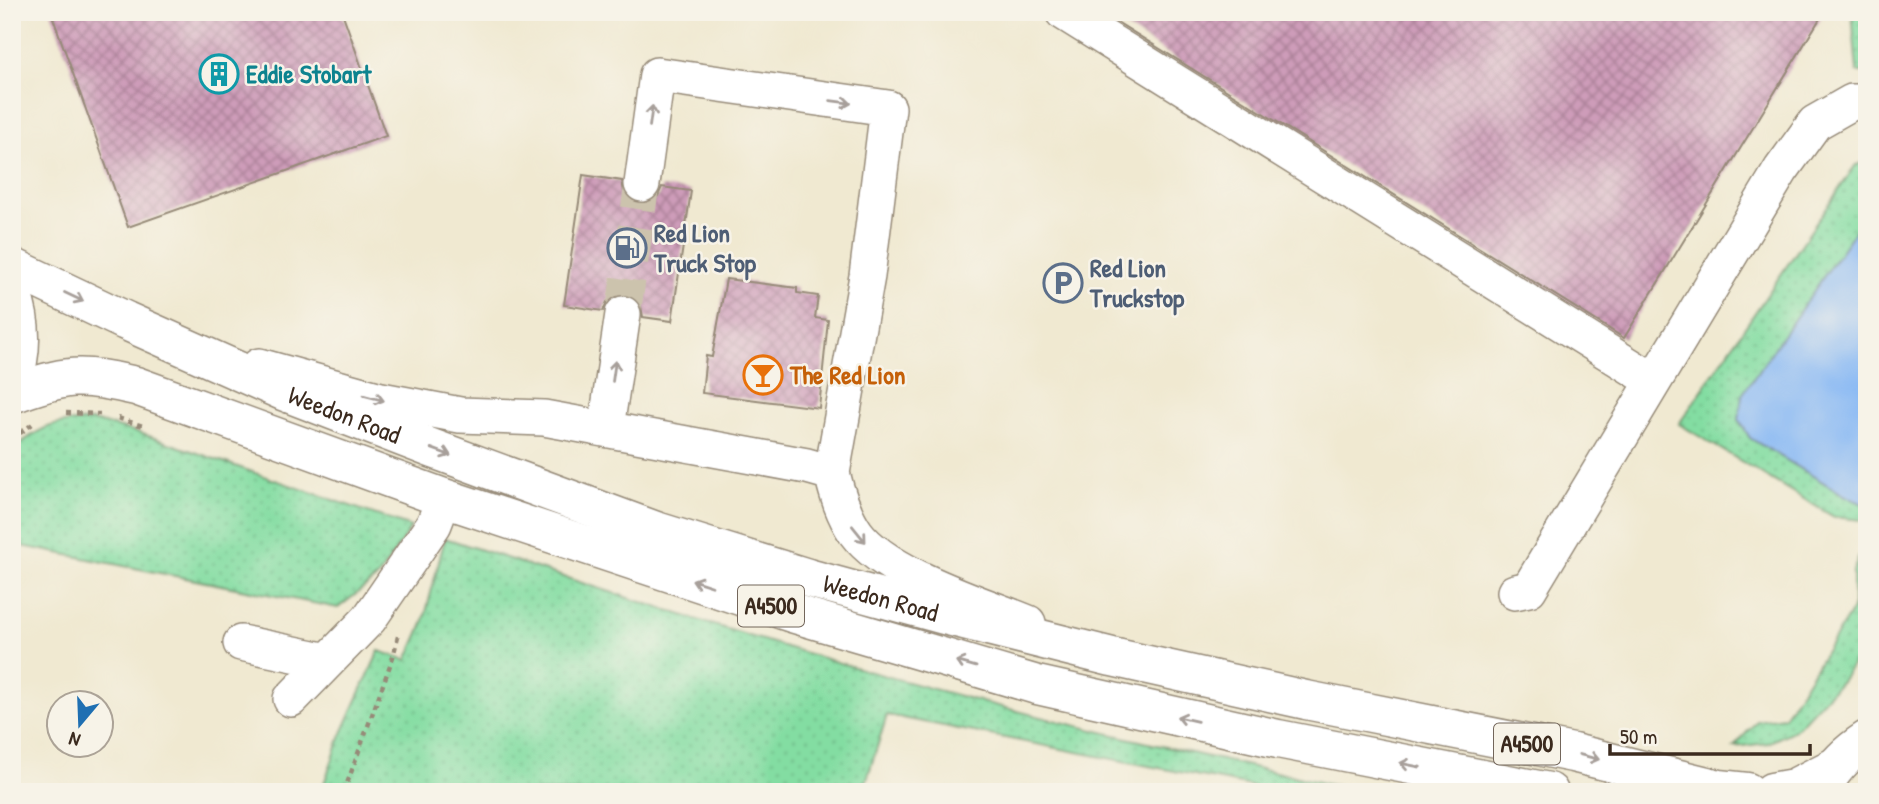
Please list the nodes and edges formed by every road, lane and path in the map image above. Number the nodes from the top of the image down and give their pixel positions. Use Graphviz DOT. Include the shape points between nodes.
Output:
graph roads {
  1 [pos="1063,12"];
  2 [pos="1867,102"];
  3 [pos="642,184"];
  4 [pos="12,267"];
  5 [pos="12,293"];
  6 [pos="623,314"];
  7 [pos="167,340"];
  8 [pos="1654,381"];
  9 [pos="12,383"];
  10 [pos="12,394"];
  11 [pos="606,428"];
  12 [pos="832,473"];
  13 [pos="444,498"];
  14 [pos="1515,592"];
  15 [pos="401,625"];
  16 [pos="241,643"];
  17 [pos="1112,657"];
  18 [pos="328,661"];
  19 [pos="291,699"];
  20 [pos="1867,718"];
  21 [pos="1843,763"];
  22 [pos="344,792"];
  23 [pos="1549,792"];
  24 [pos="1747,792"];
  25 [pos="1772,792"];
  1 -- 8 [label="street"];
  2 -- 8 [label="street" via="1852,102 1815,123 1781,170"];
  3 -- 12 [label="street, one-way" via="657,75 888,108 867,276"];
  4 -- 7 [label="highway, Weedon Road / A4500, one-way"];
  5 -- 9 [label="highway" via="21,332"];
  11 -- 6 [label="street, one-way"];
  7 -- 11 [label="street, one-way" via="381,400 460,415 544,418"];
  7 -- 17 [label="highway, Weedon Road / A4500, one-way" via="430,449 656,531 944,615"];
  8 -- 14 [label="street" via="1528,589"];
  10 -- 13 [label="highway, Weedon Road / A4500" via="72,376 136,386"];
  11 -- 12 [label="street"];
  12 -- 17 [label="street, one-way" via="839,502 857,534 884,559 931,584"];
  13 -- 18 [label="street" via="434,524 369,619"];
  23 -- 13 [label="highway, Weedon Road / A4500, one-way" via="1278,739 1037,685 792,613"];
  15 -- 22 [label="path"];
  16 -- 18 [label="street"];
  17 -- 24 [label="highway, Weedon Road / A4500, one-way"];
  18 -- 19 [label="street"];
  20 -- 21 [label="street"];
  21 -- 25 [label="highway" via="1794,788"];
}
